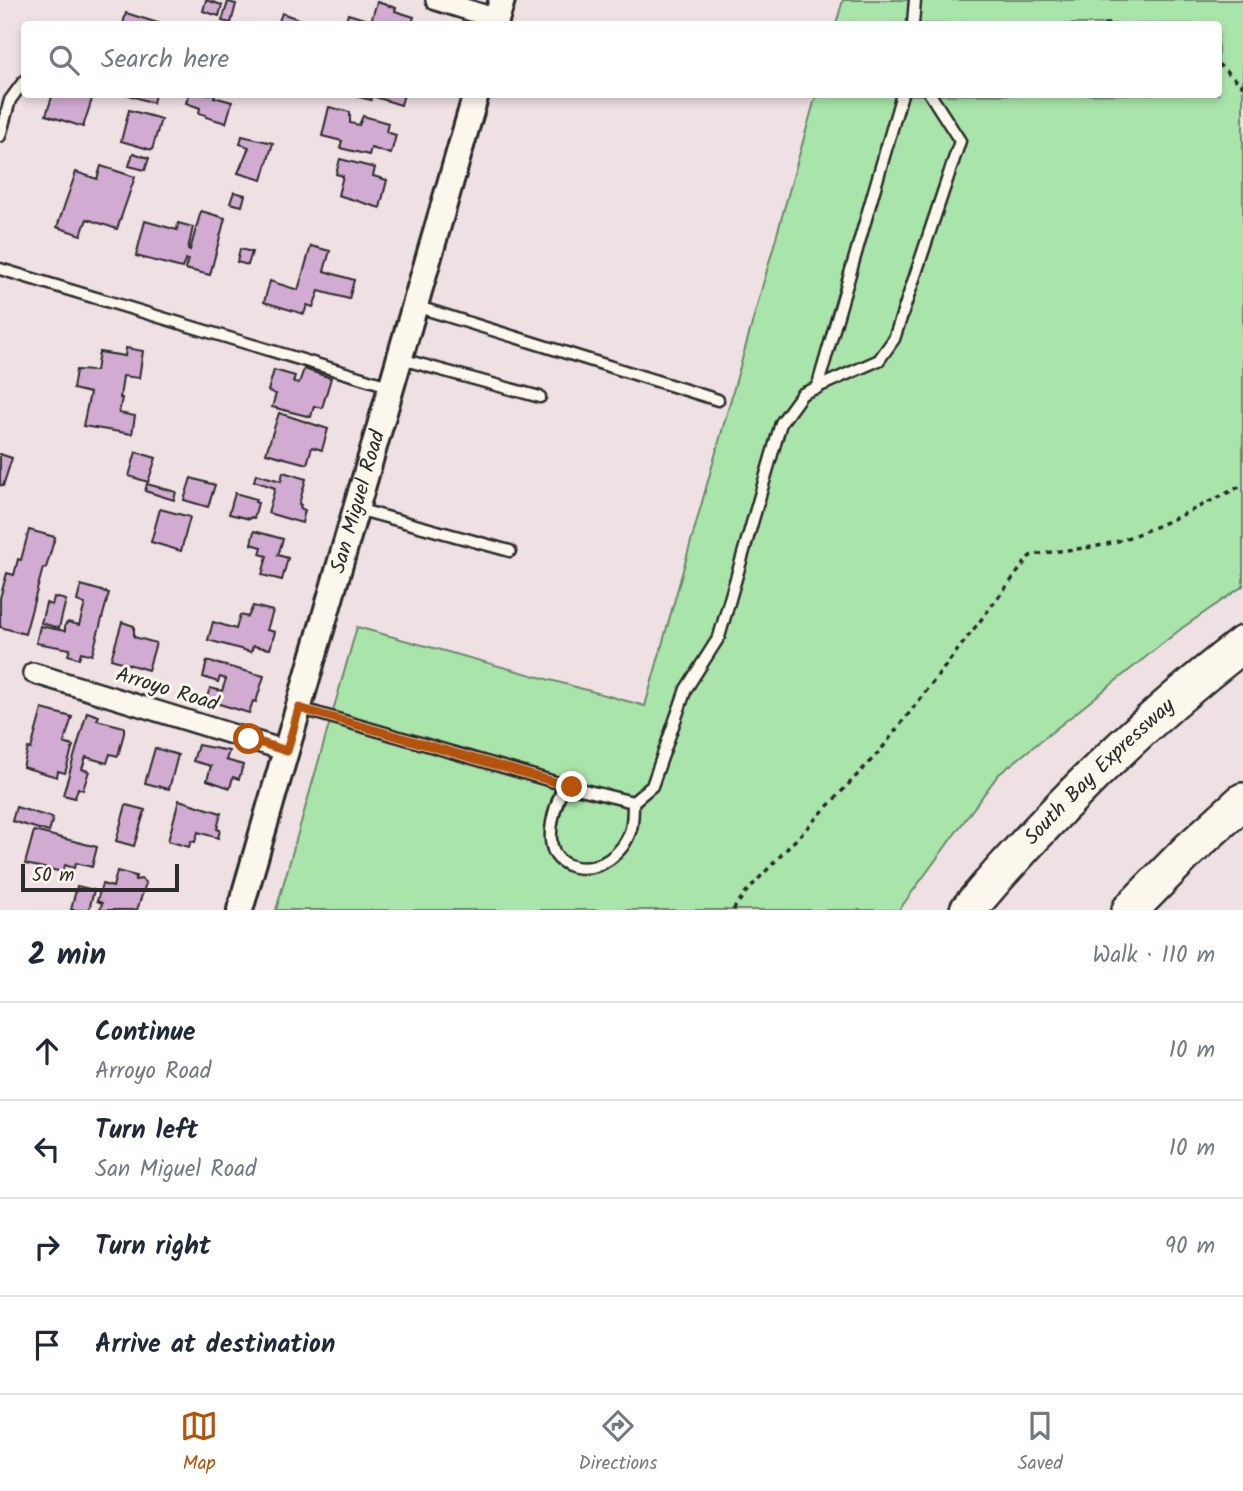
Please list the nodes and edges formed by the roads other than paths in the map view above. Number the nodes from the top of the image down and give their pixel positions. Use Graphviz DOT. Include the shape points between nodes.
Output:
graph roads {
  1 [pos="436,0"];
  2 [pos="915,0"];
  3 [pos="498,14"];
  4 [pos="913,21"];
  5 [pos="21,85"];
  6 [pos="475,98"];
  7 [pos="901,98"];
  8 [pos="933,98"];
  9 [pos="0,136"];
  10 [pos="0,270"];
  11 [pos="415,306"];
  12 [pos="401,359"];
  13 [pos="393,388"];
  14 [pos="817,388"];
  15 [pos="540,397"];
  16 [pos="718,400"];
  17 [pos="357,509"];
  18 [pos="510,551"];
  19 [pos="1243,644"];
  20 [pos="33,673"];
  21 [pos="299,708"];
  22 [pos="287,751"];
  23 [pos="564,784"];
  24 [pos="1243,801"];
  25 [pos="633,802"];
  26 [pos="240,910"];
  27 [pos="968,910"];
  28 [pos="1130,910"];
  1 -- 3 [label="street"];
  2 -- 4 [label="lane"];
  5 -- 9 [label="lane" via="10,100"];
  6 -- 11 [label="street, San Miguel Road"];
  7 -- 14 [label="lane"];
  8 -- 14 [label="lane" via="960,141 894,339 879,360"];
  10 -- 13 [label="lane"];
  11 -- 12 [label="street, San Miguel Road"];
  11 -- 16 [label="lane"];
  12 -- 13 [label="street, San Miguel Road"];
  12 -- 15 [label="lane"];
  13 -- 17 [label="street, San Miguel Road"];
  14 -- 25 [label="lane" via="802,394 781,423 719,637 686,689 652,786"];
  17 -- 18 [label="lane"];
  17 -- 21 [label="street, San Miguel Road"];
  19 -- 27 [label="highway, South Bay Expressway" via="1080,789"];
  20 -- 22 [label="street, Arroyo Road"];
  21 -- 22 [label="street, San Miguel Road"];
  21 -- 23 [label="lane"];
  22 -- 26 [label="street, San Miguel Road"];
  23 -- 25 [label="lane"];
  23 -- 25 [label="lane" via="551,838 554,853 565,865 585,869 616,855 632,827"];
  24 -- 28 [label="highway"];
}
